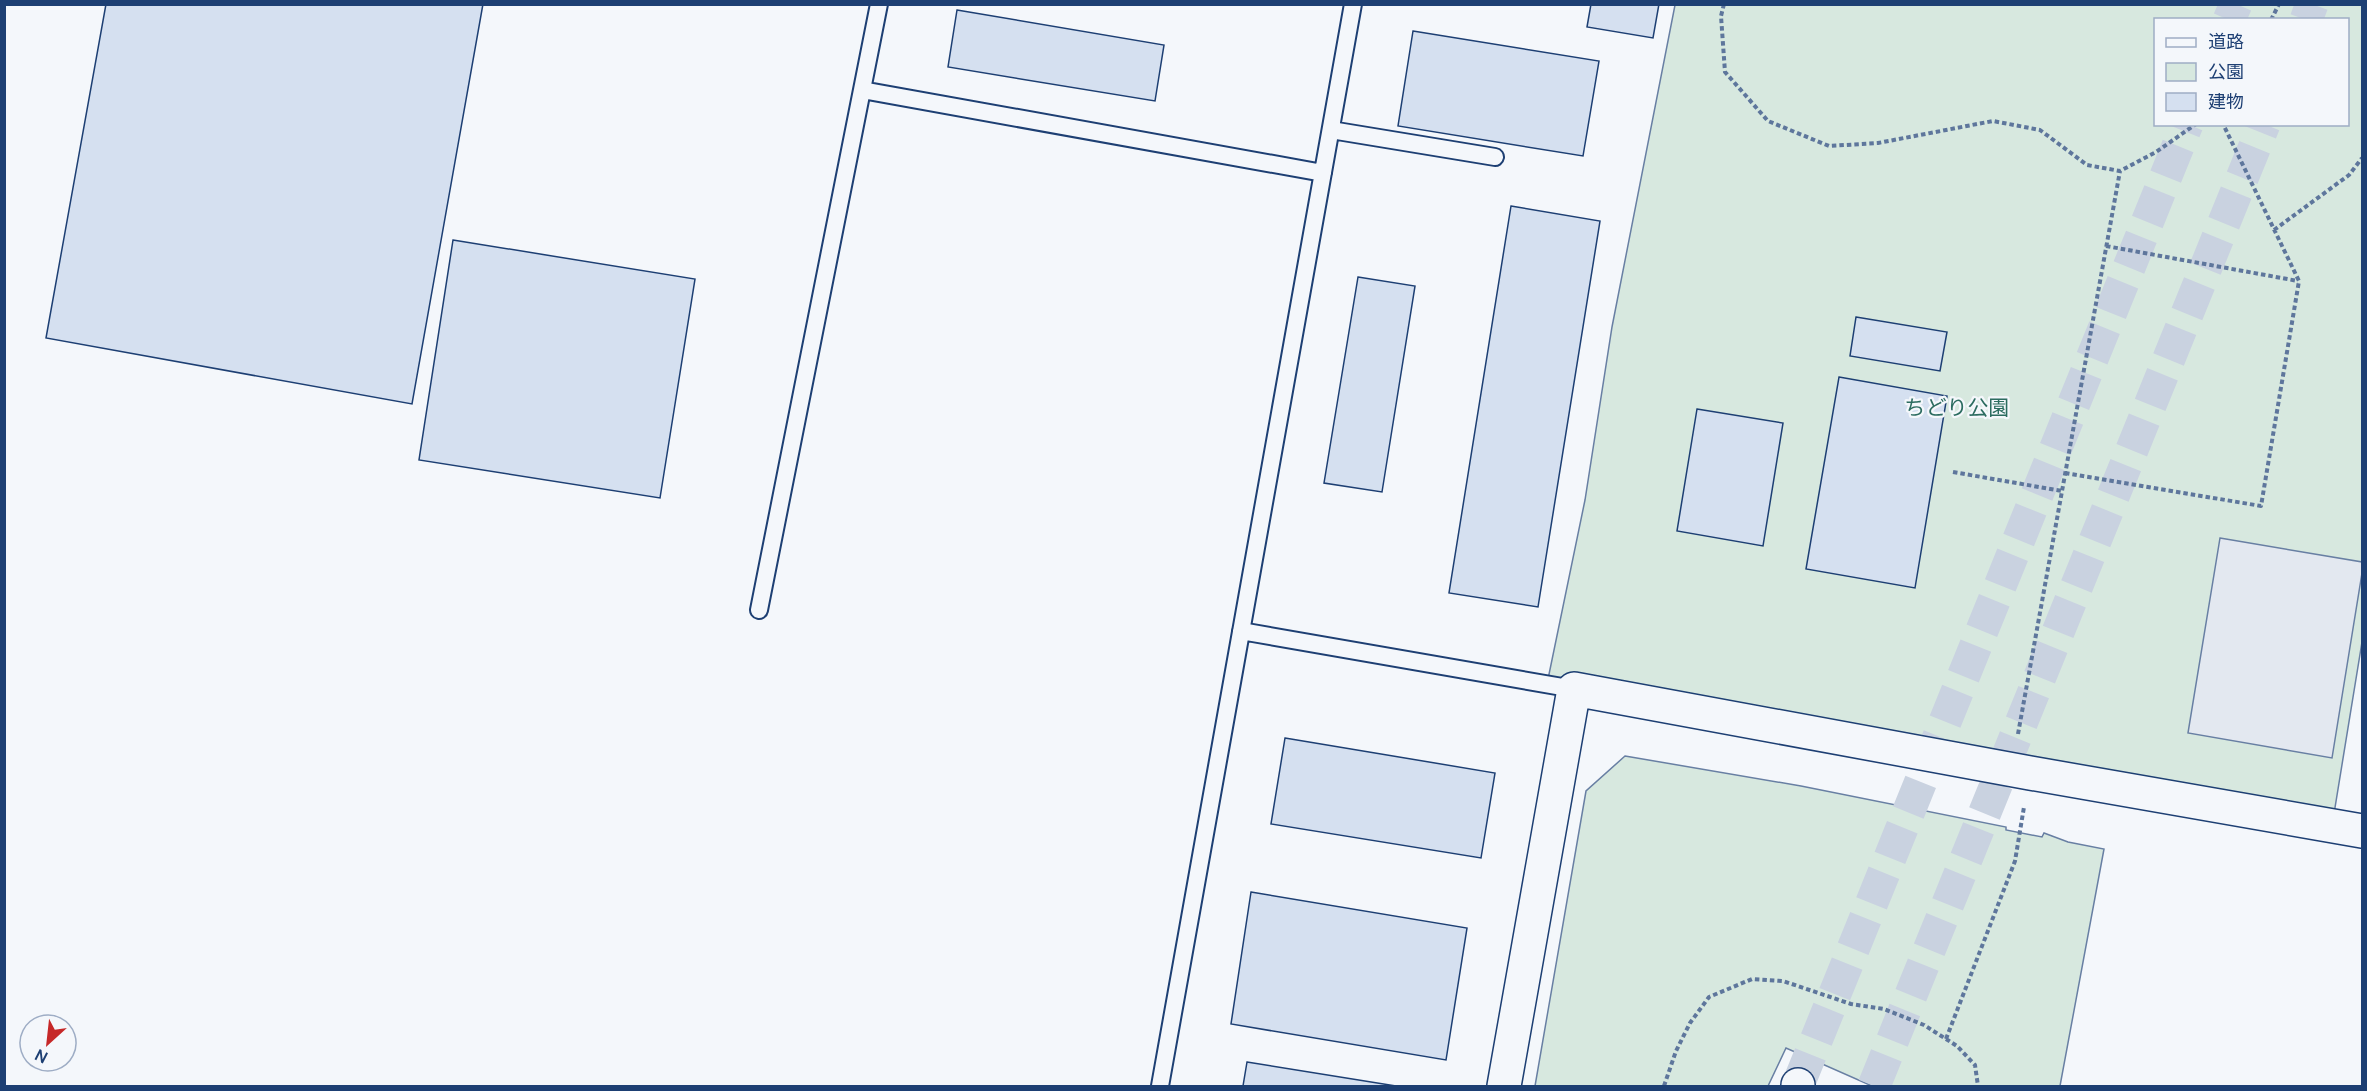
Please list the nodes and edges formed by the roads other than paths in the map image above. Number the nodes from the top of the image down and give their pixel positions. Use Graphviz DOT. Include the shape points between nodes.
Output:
graph roads {
  1 [pos="879,4"];
  2 [pos="1353,4"];
  3 [pos="862,90"];
  4 [pos="1331,130"];
  5 [pos="1495,157"];
  6 [pos="1323,173"];
  7 [pos="759,610"];
  8 [pos="1241,631"];
  9 [pos="1574,688"];
  10 [pos="2362,831"];
  11 [pos="1160,1086"];
  12 [pos="1504,1086"];
  1 -- 3 [label="lane"];
  2 -- 4 [label="lane"];
  3 -- 6 [label="lane"];
  3 -- 7 [label="lane"];
  4 -- 5 [label="lane"];
  4 -- 6 [label="lane"];
  6 -- 8 [label="lane"];
  8 -- 9 [label="lane"];
  8 -- 11 [label="lane"];
  9 -- 10 [label="street"];
  9 -- 12 [label="street"];
}
